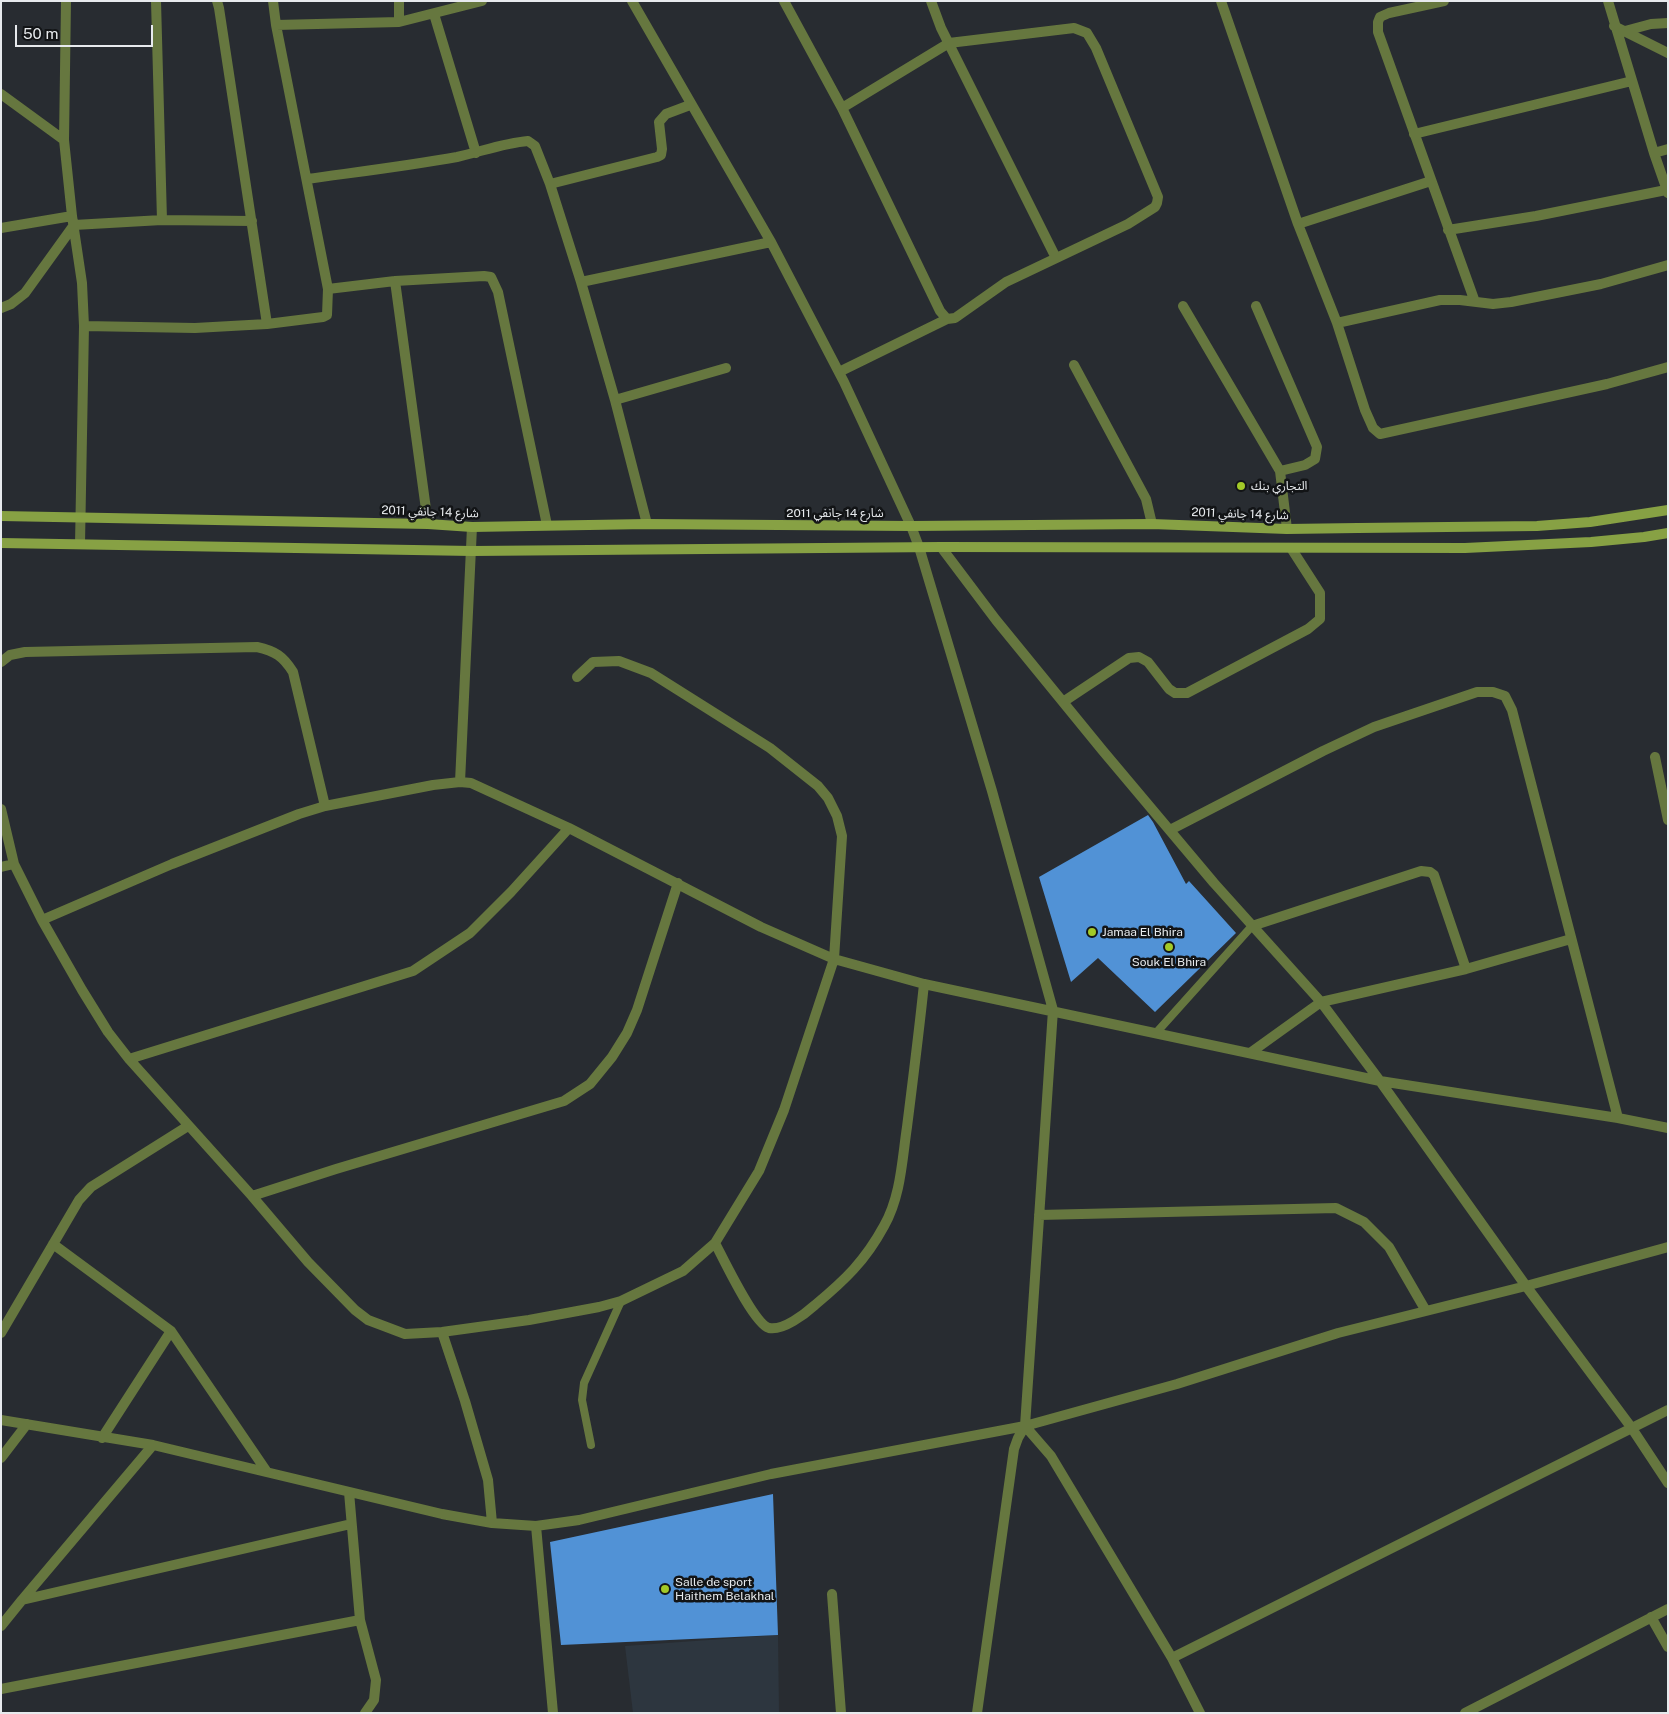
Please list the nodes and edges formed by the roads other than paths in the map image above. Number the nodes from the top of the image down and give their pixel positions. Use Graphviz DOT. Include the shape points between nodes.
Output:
graph roads {
  1 [pos="66,1"];
  2 [pos="156,1"];
  3 [pos="216,1"];
  4 [pos="273,1"];
  5 [pos="399,1"];
  6 [pos="482,1"];
  7 [pos="632,1"];
  8 [pos="784,1"];
  9 [pos="931,1"];
  10 [pos="1220,1"];
  11 [pos="1444,1"];
  12 [pos="1608,1"];
  13 [pos="434,14"];
  14 [pos="399,22"];
  15 [pos="1668,23"];
  16 [pos="276,25"];
  17 [pos="1614,26"];
  18 [pos="1624,32"];
  19 [pos="948,43"];
  20 [pos="1668,53"];
  21 [pos="1632,81"];
  22 [pos="1,94"];
  23 [pos="690,105"];
  24 [pos="842,108"];
  25 [pos="1414,134"];
  26 [pos="64,140"];
  27 [pos="1668,149"];
  28 [pos="476,153"];
  29 [pos="1654,153"];
  30 [pos="307,179"];
  31 [pos="1431,181"];
  32 [pos="550,184"];
  33 [pos="1667,191"];
  34 [pos="73,220"];
  35 [pos="162,220"];
  36 [pos="252,222"];
  37 [pos="1298,224"];
  38 [pos="1,228"];
  39 [pos="1448,230"];
  40 [pos="771,242"];
  41 [pos="1056,258"];
  42 [pos="1668,265"];
  43 [pos="395,282"];
  44 [pos="580,282"];
  45 [pos="328,289"];
  46 [pos="1475,302"];
  47 [pos="1183,306"];
  48 [pos="1256,306"];
  49 [pos="1,308"];
  50 [pos="946,319"];
  51 [pos="1337,323"];
  52 [pos="268,324"];
  53 [pos="84,326"];
  54 [pos="1074,365"];
  55 [pos="1668,367"];
  56 [pos="726,368"];
  57 [pos="839,372"];
  58 [pos="614,400"];
  59 [pos="1280,471"];
  60 [pos="1668,510"];
  61 [pos="1,516"];
  62 [pos="80,517"];
  63 [pos="428,524"];
  64 [pos="647,524"];
  65 [pos="1152,524"];
  66 [pos="546,525"];
  67 [pos="911,526"];
  68 [pos="472,527"];
  69 [pos="1287,529"];
  70 [pos="1668,533"];
  71 [pos="1,543"];
  72 [pos="80,544"];
  73 [pos="941,546"];
  74 [pos="919,547"];
  75 [pos="1291,548"];
  76 [pos="472,552"];
  77 [pos="1,662"];
  78 [pos="577,677"];
  79 [pos="1063,702"];
  80 [pos="1655,757"];
  81 [pos="460,782"];
  82 [pos="325,806"];
  83 [pos="1,809"];
  84 [pos="1668,820"];
  85 [pos="569,828"];
  86 [pos="1170,830"];
  87 [pos="14,864"];
  88 [pos="1,867"];
  89 [pos="678,883"];
  90 [pos="42,920"];
  91 [pos="1252,926"];
  92 [pos="1571,939"];
  93 [pos="834,959"];
  94 [pos="1466,969"];
  95 [pos="924,984"];
  96 [pos="1320,1002"];
  97 [pos="1054,1010"];
  98 [pos="1156,1032"];
  99 [pos="1250,1053"];
  100 [pos="129,1059"];
  101 [pos="1380,1081"];
  102 [pos="1618,1118"];
  103 [pos="188,1126"];
  104 [pos="1668,1128"];
  105 [pos="252,1196"];
  106 [pos="1039,1216"];
  107 [pos="715,1243"];
  108 [pos="53,1244"];
  109 [pos="1668,1247"];
  110 [pos="1526,1286"];
  111 [pos="621,1301"];
  112 [pos="1426,1311"];
  113 [pos="171,1331"];
  114 [pos="442,1332"];
  115 [pos="1,1333"];
  116 [pos="1668,1410"];
  117 [pos="1,1420"];
  118 [pos="26,1424"];
  119 [pos="1025,1426"];
  120 [pos="1631,1427"];
  121 [pos="102,1438"];
  122 [pos="590,1445"];
  123 [pos="153,1446"];
  124 [pos="1,1458"];
  125 [pos="267,1472"];
  126 [pos="1668,1483"];
  127 [pos="349,1492"];
  128 [pos="492,1523"];
  129 [pos="351,1524"];
  130 [pos="536,1526"];
  131 [pos="832,1594"];
  132 [pos="22,1600"];
  133 [pos="1668,1609"];
  134 [pos="1651,1617"];
  135 [pos="360,1620"];
  136 [pos="1,1626"];
  137 [pos="1668,1647"];
  138 [pos="1172,1658"];
  139 [pos="1,1690"];
  140 [pos="365,1713"];
  141 [pos="554,1713"];
  142 [pos="841,1713"];
  143 [pos="977,1713"];
  144 [pos="1200,1713"];
  145 [pos="1465,1713"];
  1 -- 26 [label="street"];
  2 -- 35 [label="street"];
  3 -- 36 [label="street"];
  4 -- 16 [label="street"];
  5 -- 14 [label="street"];
  6 -- 13 [label="street"];
  7 -- 23 [label="street"];
  8 -- 24 [label="street"];
  9 -- 19 [label="street"];
  10 -- 37 [label="street"];
  11 -- 25 [label="street" via="1389,13 1380,17 1378,22 1378,32"];
  12 -- 17 [label="street"];
  13 -- 14 [label="street"];
  13 -- 28 [label="street"];
  14 -- 16 [label="street"];
  15 -- 18 [label="street"];
  16 -- 30 [label="street"];
  17 -- 18 [label="street"];
  17 -- 21 [label="street"];
  18 -- 20 [label="street"];
  19 -- 24 [label="street"];
  19 -- 41 [label="street"];
  19 -- 41 [label="street" via="1074,28 1087,33 1096,48 1158,197 1157,203 1128,224"];
  21 -- 25 [label="street"];
  21 -- 29 [label="street"];
  22 -- 26 [label="street"];
  23 -- 32 [label="street" via="666,114 659,122 661,155"];
  23 -- 40 [label="street"];
  24 -- 50 [label="street"];
  25 -- 31 [label="street"];
  26 -- 34 [label="street"];
  27 -- 29 [label="street"];
  28 -- 30 [label="street"];
  28 -- 32 [label="street" via="528,141 536,146"];
  29 -- 33 [label="street"];
  30 -- 45 [label="street"];
  31 -- 37 [label="street"];
  31 -- 39 [label="street"];
  32 -- 44 [label="street"];
  33 -- 39 [label="street"];
  34 -- 35 [label="street"];
  34 -- 38 [label="street"];
  34 -- 49 [label="street" via="25,293"];
  34 -- 53 [label="street"];
  35 -- 36 [label="street"];
  36 -- 52 [label="street"];
  37 -- 51 [label="street"];
  39 -- 46 [label="street"];
  40 -- 44 [label="street"];
  40 -- 57 [label="street"];
  41 -- 50 [label="street" via="1006,282 955,318"];
  42 -- 46 [label="street" via="1601,284 1511,302"];
  43 -- 45 [label="street"];
  43 -- 63 [label="street"];
  43 -- 66 [label="street" via="492,278 498,292"];
  44 -- 58 [label="street"];
  45 -- 52 [label="street" via="327,315 324,317"];
  46 -- 51 [label="street" via="1440,300"];
  47 -- 59 [label="street"];
  48 -- 59 [label="street" via="1317,447 1315,459"];
  50 -- 57 [label="street"];
  51 -- 55 [label="street" via="1365,410 1373,428 1380,434 1607,384"];
  52 -- 53 [label="street" via="195,328"];
  53 -- 62 [label="street"];
  54 -- 65 [label="street" via="1146,499"];
  56 -- 58 [label="street"];
  57 -- 67 [label="street"];
  58 -- 64 [label="street"];
  59 -- 69 [label="street"];
  60 -- 69 [label="main road, شارع 14 جانفي 2011" via="1537,526"];
  61 -- 62 [label="main road, شارع 14 جانفي 2011"];
  62 -- 63 [label="main road, شارع 14 جانفي 2011"];
  62 -- 72 [label="street"];
  63 -- 68 [label="main road, شارع 14 جانفي 2011"];
  64 -- 66 [label="main road, شارع 14 جانفي 2011"];
  64 -- 67 [label="main road, شارع 14 جانفي 2011"];
  65 -- 67 [label="main road, شارع 14 جانفي 2011"];
  65 -- 69 [label="main road, شارع 14 جانفي 2011"];
  66 -- 68 [label="main road, شارع 14 جانفي 2011"];
  67 -- 74 [label="street"];
  68 -- 76 [label="street"];
  70 -- 75 [label="main road" via="1544,545"];
  71 -- 72 [label="main road"];
  72 -- 76 [label="main road"];
  73 -- 74 [label="main road"];
  73 -- 75 [label="main road"];
  73 -- 79 [label="street"];
  74 -- 76 [label="main road"];
  74 -- 97 [label="street"];
  75 -- 79 [label="street" via="1320,593 1320,619 1308,629 1187,692 1175,693 1168,689 1148,662 1139,657 1129,658"];
  76 -- 81 [label="street"];
  77 -- 82 [label="street" via="10,655 25,652 257,647 270,650 285,659 293,672"];
  78 -- 93 [label="street" via="593,662 619,661 642,669 770,748 818,786 837,816 842,836"];
  79 -- 86 [label="street"];
  80 -- 84 [label="street"];
  81 -- 82 [label="street"];
  81 -- 85 [label="street" via="478,786"];
  82 -- 90 [label="street" via="172,864"];
  83 -- 87 [label="street"];
  85 -- 89 [label="street"];
  85 -- 100 [label="street" via="470,933 413,971"];
  86 -- 91 [label="street"];
  86 -- 92 [label="street" via="1374,728 1476,692 1493,692 1505,696 1512,710"];
  87 -- 88 [label="street"];
  87 -- 90 [label="street"];
  89 -- 93 [label="street" via="761,927"];
  89 -- 105 [label="street" via="627,1033 590,1084 564,1101"];
  90 -- 100 [label="street" via="108,1032"];
  91 -- 94 [label="street" via="1421,871 1430,872 1434,875"];
  91 -- 96 [label="street"];
  91 -- 98 [label="lane"];
  92 -- 94 [label="street"];
  92 -- 102 [label="street"];
  93 -- 95 [label="street"];
  93 -- 107 [label="street" via="784,1110 759,1171"];
  94 -- 96 [label="street"];
  95 -- 97 [label="street"];
  95 -- 107 [label="street" via="896,1198 885,1225 856,1268 800,1318 770,1328 760,1322 744,1299"];
  96 -- 99 [label="street"];
  96 -- 101 [label="street"];
  97 -- 98 [label="street"];
  97 -- 106 [label="street"];
  98 -- 99 [label="street"];
  99 -- 101 [label="street"];
  100 -- 103 [label="street"];
  101 -- 102 [label="street"];
  101 -- 110 [label="street"];
  102 -- 104 [label="street"];
  103 -- 105 [label="street"];
  103 -- 108 [label="street" via="91,1187 79,1200"];
  105 -- 114 [label="street" via="354,1310 368,1320 405,1334"];
  106 -- 112 [label="street" via="1336,1208 1364,1222 1389,1247"];
  106 -- 119 [label="street"];
  107 -- 111 [label="street" via="683,1271"];
  108 -- 113 [label="street"];
  108 -- 115 [label="street"];
  109 -- 110 [label="street"];
  110 -- 112 [label="street"];
  110 -- 120 [label="street"];
  111 -- 114 [label="street" via="529,1320"];
  111 -- 122 [label="lane" via="584,1383 582,1400"];
  112 -- 119 [label="street" via="1338,1333 1177,1384"];
  113 -- 121 [label="street"];
  113 -- 125 [label="street"];
  114 -- 128 [label="street" via="488,1480"];
  116 -- 120 [label="street"];
  117 -- 118 [label="street"];
  118 -- 121 [label="street"];
  118 -- 124 [label="street"];
  119 -- 130 [label="street" via="771,1474 579,1520"];
  119 -- 138 [label="street" via="1051,1456"];
  119 -- 143 [label="street" via="1014,1449"];
  120 -- 126 [label="street"];
  120 -- 138 [label="street"];
  121 -- 123 [label="street"];
  123 -- 125 [label="street"];
  123 -- 132 [label="street"];
  125 -- 127 [label="street"];
  127 -- 128 [label="street"];
  127 -- 129 [label="street"];
  128 -- 130 [label="street"];
  129 -- 132 [label="street"];
  129 -- 135 [label="street"];
  130 -- 141 [label="street"];
  131 -- 142 [label="street"];
  132 -- 136 [label="street"];
  133 -- 134 [label="street"];
  134 -- 137 [label="street"];
  134 -- 145 [label="street"];
  135 -- 139 [label="street"];
  135 -- 140 [label="street" via="376,1680 374,1700"];
  138 -- 144 [label="street"];
}
